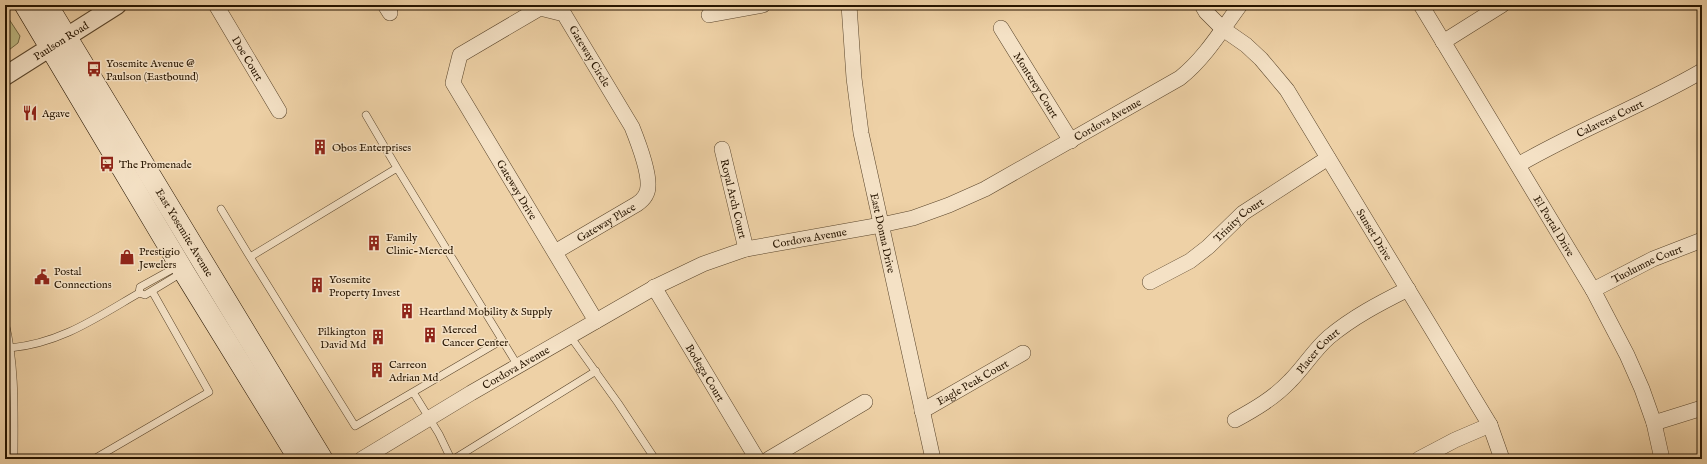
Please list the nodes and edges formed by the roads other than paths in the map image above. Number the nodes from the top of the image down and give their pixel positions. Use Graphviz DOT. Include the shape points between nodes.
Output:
graph roads {
  1 [pos="25,5"];
  2 [pos="48,5"];
  3 [pos="117,5"];
  4 [pos="216,5"];
  5 [pos="763,5"];
  6 [pos="849,5"];
  7 [pos="1202,5"];
  8 [pos="1240,5"];
  9 [pos="1421,5"];
  10 [pos="1502,5"];
  11 [pos="709,14"];
  12 [pos="1001,28"];
  13 [pos="1223,29"];
  14 [pos="59,42"];
  15 [pos="1443,42"];
  16 [pos="460,54"];
  17 [pos="1702,71"];
  18 [pos="5,76"];
  19 [pos="280,111"];
  20 [pos="366,115"];
  21 [pos="1071,141"];
  22 [pos="722,149"];
  23 [pos="1328,158"];
  24 [pos="1518,165"];
  25 [pos="397,168"];
  26 [pos="648,185"];
  27 [pos="221,209"];
  28 [pos="881,225"];
  29 [pos="1702,240"];
  30 [pos="746,249"];
  31 [pos="555,252"];
  32 [pos="250,257"];
  33 [pos="182,268"];
  34 [pos="1150,282"];
  35 [pos="654,287"];
  36 [pos="1408,289"];
  37 [pos="1594,290"];
  38 [pos="152,291"];
  39 [pos="139,293"];
  40 [pos="596,321"];
  41 [pos="5,322"];
  42 [pos="570,336"];
  43 [pos="502,340"];
  44 [pos="10,348"];
  45 [pos="1023,353"];
  46 [pos="518,366"];
  47 [pos="596,372"];
  48 [pos="413,392"];
  49 [pos="261,398"];
  50 [pos="865,402"];
  51 [pos="1702,408"];
  52 [pos="922,411"];
  53 [pos="429,419"];
  54 [pos="1235,420"];
  55 [pos="1654,423"];
  56 [pos="1490,425"];
  57 [pos="14,459"];
  58 [pos="94,459"];
  59 [pos="299,459"];
  60 [pos="312,459"];
  61 [pos="322,459"];
  62 [pos="362,459"];
  63 [pos="452,459"];
  64 [pos="655,459"];
  65 [pos="757,459"];
  66 [pos="769,459"];
  67 [pos="933,459"];
  68 [pos="1419,459"];
  69 [pos="1502,459"];
  70 [pos="1662,459"];
  1 -- 14 [label="main road, East Yosemite Avenue"];
  2 -- 14 [label="main road, East Yosemite Avenue"];
  3 -- 14 [label="street, Paulson Road"];
  4 -- 19 [label="street, Doe Court"];
  5 -- 11 [label="street"];
  6 -- 28 [label="street, East Donna Drive" via="857,106"];
  7 -- 13 [label="street, Sunset Drive"];
  8 -- 13 [label="street, Cordova Avenue"];
  9 -- 15 [label="street, El Portal Drive"];
  10 -- 15 [label="street"];
  12 -- 21 [label="street, Monterey Court"];
  13 -- 21 [label="street, Cordova Avenue" via="1193,68 1180,78"];
  13 -- 23 [label="street, Sunset Drive" via="1246,45 1275,74"];
  14 -- 18 [label="street, Paulson Road"];
  14 -- 33 [label="main road, East Yosemite Avenue"];
  14 -- 61 [label="main road, East Yosemite Avenue"];
  15 -- 24 [label="street, El Portal Drive"];
  16 -- 26 [label="street, Gateway Circle" via="540,8 564,14 632,128 640,147"];
  16 -- 31 [label="street, Gateway Drive" via="453,83"];
  17 -- 24 [label="street, Calaveras Court" via="1642,104 1553,145"];
  20 -- 25 [label="lane"];
  21 -- 28 [label="street, Cordova Avenue" via="985,189 949,205 912,218"];
  22 -- 30 [label="street, Royal Arch Court"];
  23 -- 34 [label="street, Trinity Court" via="1243,213 1190,261"];
  23 -- 36 [label="street, Sunset Drive"];
  24 -- 37 [label="street, El Portal Drive"];
  25 -- 32 [label="lane"];
  25 -- 43 [label="lane"];
  26 -- 31 [label="street, Gateway Place" via="646,194 637,204"];
  27 -- 32 [label="lane"];
  28 -- 30 [label="street, Cordova Avenue"];
  28 -- 52 [label="street, East Donna Drive"];
  29 -- 37 [label="street, Tuolumne Court" via="1653,259"];
  30 -- 35 [label="street, Cordova Avenue" via="703,264"];
  31 -- 40 [label="street, Gateway Drive"];
  32 -- 48 [label="lane" via="355,426"];
  33 -- 38 [label="lane"];
  33 -- 39 [label="lane" via="140,287"];
  33 -- 49 [label="main road, East Yosemite Avenue"];
  35 -- 40 [label="street, Cordova Avenue"];
  35 -- 65 [label="street, Bodega Court"];
  36 -- 54 [label="street, Placer Court" via="1367,310 1329,337 1275,395"];
  36 -- 56 [label="street, Sunset Drive"];
  37 -- 55 [label="street, El Portal Drive" via="1627,355"];
  38 -- 39 [label="lane" via="145,295"];
  38 -- 58 [label="lane" via="209,392"];
  39 -- 44 [label="lane" via="62,336"];
  40 -- 42 [label="street, Cordova Avenue"];
  41 -- 44 [label="lane"];
  42 -- 46 [label="street, Cordova Avenue"];
  42 -- 47 [label="lane"];
  43 -- 46 [label="lane"];
  43 -- 48 [label="lane"];
  44 -- 57 [label="lane" via="15,411"];
  45 -- 52 [label="street, Eagle Peak Court"];
  46 -- 53 [label="street, Cordova Avenue"];
  47 -- 63 [label="lane"];
  47 -- 64 [label="lane"];
  48 -- 53 [label="lane"];
  49 -- 59 [label="main road, East Yosemite Avenue"];
  49 -- 60 [label="main road" via="277,405"];
  50 -- 66 [label="street"];
  51 -- 55 [label="street"];
  52 -- 67 [label="street, East Donna Drive"];
  53 -- 62 [label="street, Cordova Avenue"];
  53 -- 63 [label="lane"];
  55 -- 70 [label="street, El Portal Drive"];
  56 -- 68 [label="street"];
  56 -- 69 [label="street, Sunset Drive"];
}
